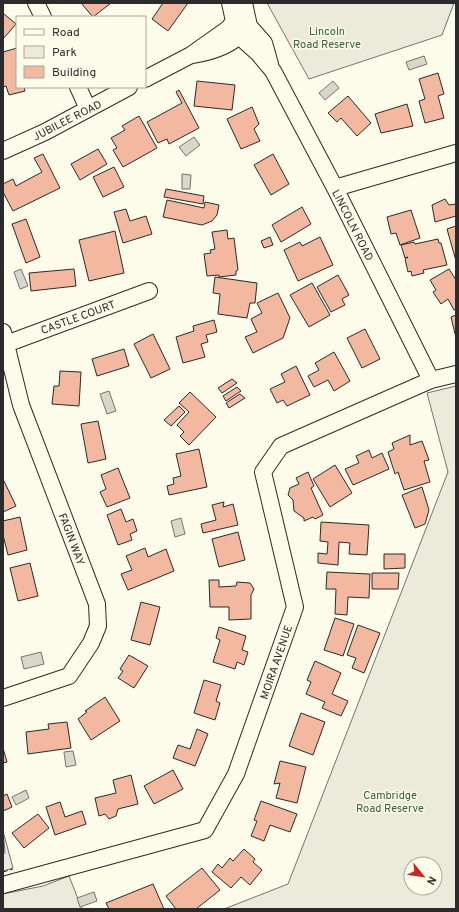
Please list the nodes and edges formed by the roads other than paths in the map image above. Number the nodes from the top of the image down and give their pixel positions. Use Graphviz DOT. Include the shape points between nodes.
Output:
graph roads {
  1 [pos="36,3"];
  2 [pos="230,3"];
  3 [pos="244,3"];
  4 [pos="42,16"];
  5 [pos="240,28"];
  6 [pos="146,78"];
  7 [pos="78,88"];
  8 [pos="128,88"];
  9 [pos="88,109"];
  10 [pos="3,151"];
  11 [pos="456,153"];
  12 [pos="335,188"];
  13 [pos="149,291"];
  14 [pos="5,338"];
  15 [pos="456,374"];
  16 [pos="431,380"];
  17 [pos="3,698"];
  18 [pos="3,885"];
  1 -- 4 [label="street"];
  2 -- 5 [label="street, LINCOLN ROAD"];
  3 -- 5 [label="street, LINCOLN ROAD"];
  5 -- 6 [label="street" via="213,52 191,55"];
  5 -- 12 [label="street, LINCOLN ROAD" via="264,43 272,71"];
  7 -- 9 [label="street"];
  8 -- 9 [label="street, JUBILEE ROAD"];
  9 -- 10 [label="street, JUBILEE ROAD"];
  11 -- 12 [label="street"];
  12 -- 16 [label="street, LINCOLN ROAD"];
  13 -- 14 [label="street, CASTLE COURT"];
  14 -- 17 [label="street, FAGIN WAY" via="21,405 97,604 98,626 91,643 69,676"];
  15 -- 16 [label="street, MOIRA AVENUE"];
  16 -- 18 [label="street, MOIRA AVENUE" via="281,446 263,472 295,607 236,774 205,830"];
}
